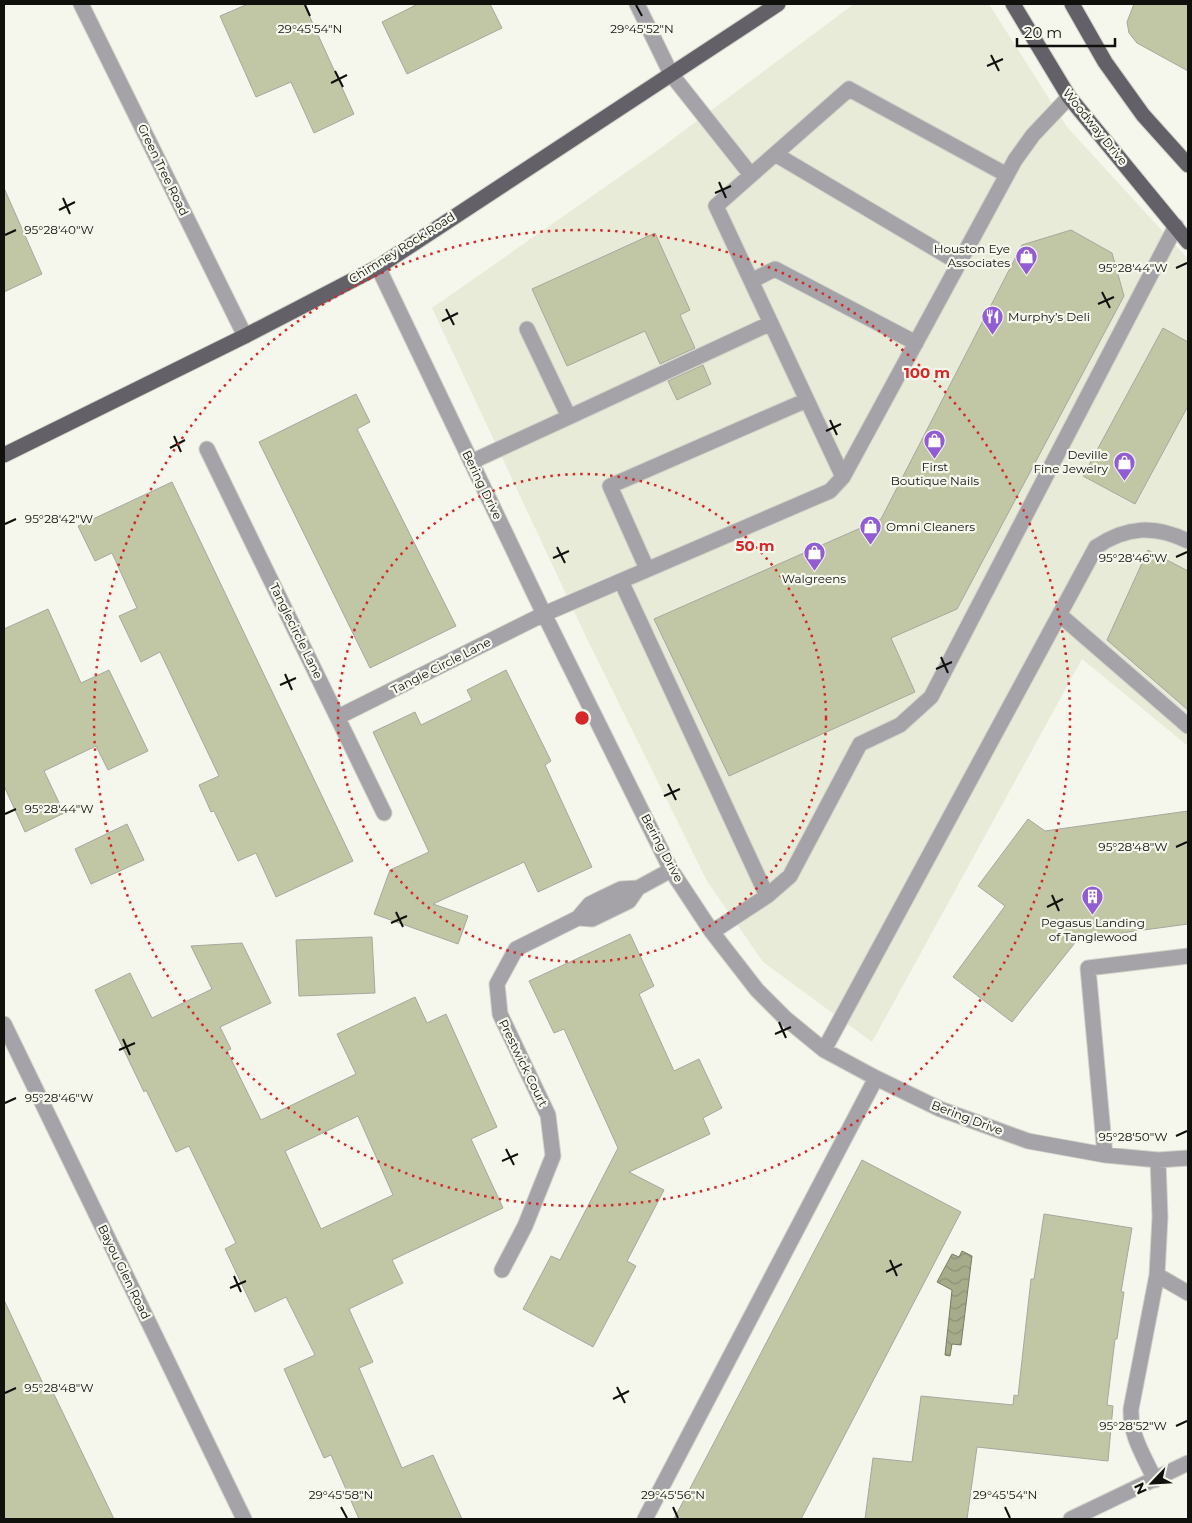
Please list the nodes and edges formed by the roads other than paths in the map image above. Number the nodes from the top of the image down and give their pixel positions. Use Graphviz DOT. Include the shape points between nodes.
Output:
graph roads {
  1 [pos="81,4"];
  2 [pos="637,4"];
  3 [pos="778,4"];
  4 [pos="1013,4"];
  5 [pos="1072,4"];
  6 [pos="671,74"];
  7 [pos="1068,97"];
  8 [pos="776,154"];
  9 [pos="1188,165"];
  10 [pos="751,175"];
  11 [pos="1007,175"];
  12 [pos="1176,226"];
  13 [pos="1188,242"];
  14 [pos="959,263"];
  15 [pos="378,266"];
  16 [pos="751,281"];
  17 [pos="771,323"];
  18 [pos="527,329"];
  19 [pos="245,336"];
  20 [pos="916,343"];
  21 [pos="807,400"];
  22 [pos="568,417"];
  23 [pos="207,449"];
  24 [pos="4,455"];
  25 [pos="471,462"];
  26 [pos="842,477"];
  27 [pos="1188,541"];
  28 [pos="647,569"];
  29 [pos="622,581"];
  30 [pos="544,614"];
  31 [pos="1060,614"];
  32 [pos="338,717"];
  33 [pos="1188,726"];
  34 [pos="384,813"];
  35 [pos="671,870"];
  36 [pos="767,896"];
  37 [pos="712,932"];
  38 [pos="1188,956"];
  39 [pos="4,1024"];
  40 [pos="824,1050"];
  41 [pos="876,1078"];
  42 [pos="1105,1155"];
  43 [pos="1188,1158"];
  44 [pos="1158,1160"];
  45 [pos="502,1270"];
  46 [pos="1157,1275"];
  47 [pos="1188,1293"];
  48 [pos="1188,1463"];
  49 [pos="1155,1480"];
  50 [pos="244,1519"];
  51 [pos="645,1519"];
  52 [pos="1071,1519"];
  1 -- 19 [label="street, Green Tree Road"];
  2 -- 6 [label="street"];
  3 -- 6 [label="main road, Chimney Rock Road"];
  4 -- 7 [label="main road, Woodway Drive"];
  5 -- 9 [label="main road" via="1105,62 1143,115"];
  6 -- 10 [label="street"];
  6 -- 15 [label="main road, Chimney Rock Road"];
  7 -- 11 [label="street, Tangle Circle Lane" via="1032,135"];
  7 -- 12 [label="main road, Woodway Drive"];
  8 -- 10 [label="street"];
  8 -- 11 [label="street" via="849,89"];
  8 -- 14 [label="street"];
  10 -- 16 [label="street" via="716,206"];
  11 -- 14 [label="street, Tangle Circle Lane"];
  12 -- 13 [label="main road, Woodway Drive"];
  12 -- 36 [label="street" via="931,697 900,726 860,744 790,876"];
  14 -- 20 [label="street, Tangle Circle Lane"];
  15 -- 19 [label="main road, Chimney Rock Road"];
  15 -- 25 [label="street, Bering Drive"];
  16 -- 17 [label="street"];
  16 -- 20 [label="street" via="775,269"];
  17 -- 21 [label="street"];
  17 -- 22 [label="street"];
  18 -- 22 [label="street"];
  19 -- 24 [label="main road, Chimney Rock Road"];
  20 -- 26 [label="street, Tangle Circle Lane"];
  21 -- 26 [label="street"];
  21 -- 28 [label="street" via="610,486"];
  22 -- 25 [label="street"];
  23 -- 32 [label="street, Tanglecircle Lane"];
  25 -- 30 [label="street, Bering Drive"];
  26 -- 28 [label="street, Tangle Circle Lane" via="830,491"];
  27 -- 31 [label="street" via="1157,530 1134,531 1109,538 1096,547"];
  28 -- 29 [label="street, Tangle Circle Lane"];
  29 -- 30 [label="street, Tangle Circle Lane"];
  29 -- 36 [label="street"];
  30 -- 32 [label="street, Tangle Circle Lane"];
  30 -- 35 [label="street, Bering Drive"];
  31 -- 33 [label="street"];
  31 -- 40 [label="street"];
  32 -- 34 [label="street, Tanglecircle Lane"];
  35 -- 37 [label="street, Bering Drive"];
  35 -- 45 [label="street, Prestwick Court" via="638,888 621,889 590,904 578,918 516,948 497,984 500,1014 548,1115 554,1156 525,1226"];
  36 -- 37 [label="street"];
  37 -- 40 [label="street, Bering Drive" via="757,990"];
  38 -- 42 [label="street" via="1088,968"];
  39 -- 50 [label="street, Bayou Glen Road"];
  40 -- 41 [label="street, Bering Drive"];
  41 -- 42 [label="street, Bering Drive" via="940,1109 1028,1141"];
  41 -- 51 [label="street"];
  42 -- 44 [label="street, Bering Drive"];
  43 -- 44 [label="street, Bering Drive"];
  44 -- 46 [label="street"];
  46 -- 47 [label="street"];
  46 -- 49 [label="street" via="1131,1409 1133,1432"];
  48 -- 49 [label="street"];
  49 -- 52 [label="street"];
}
